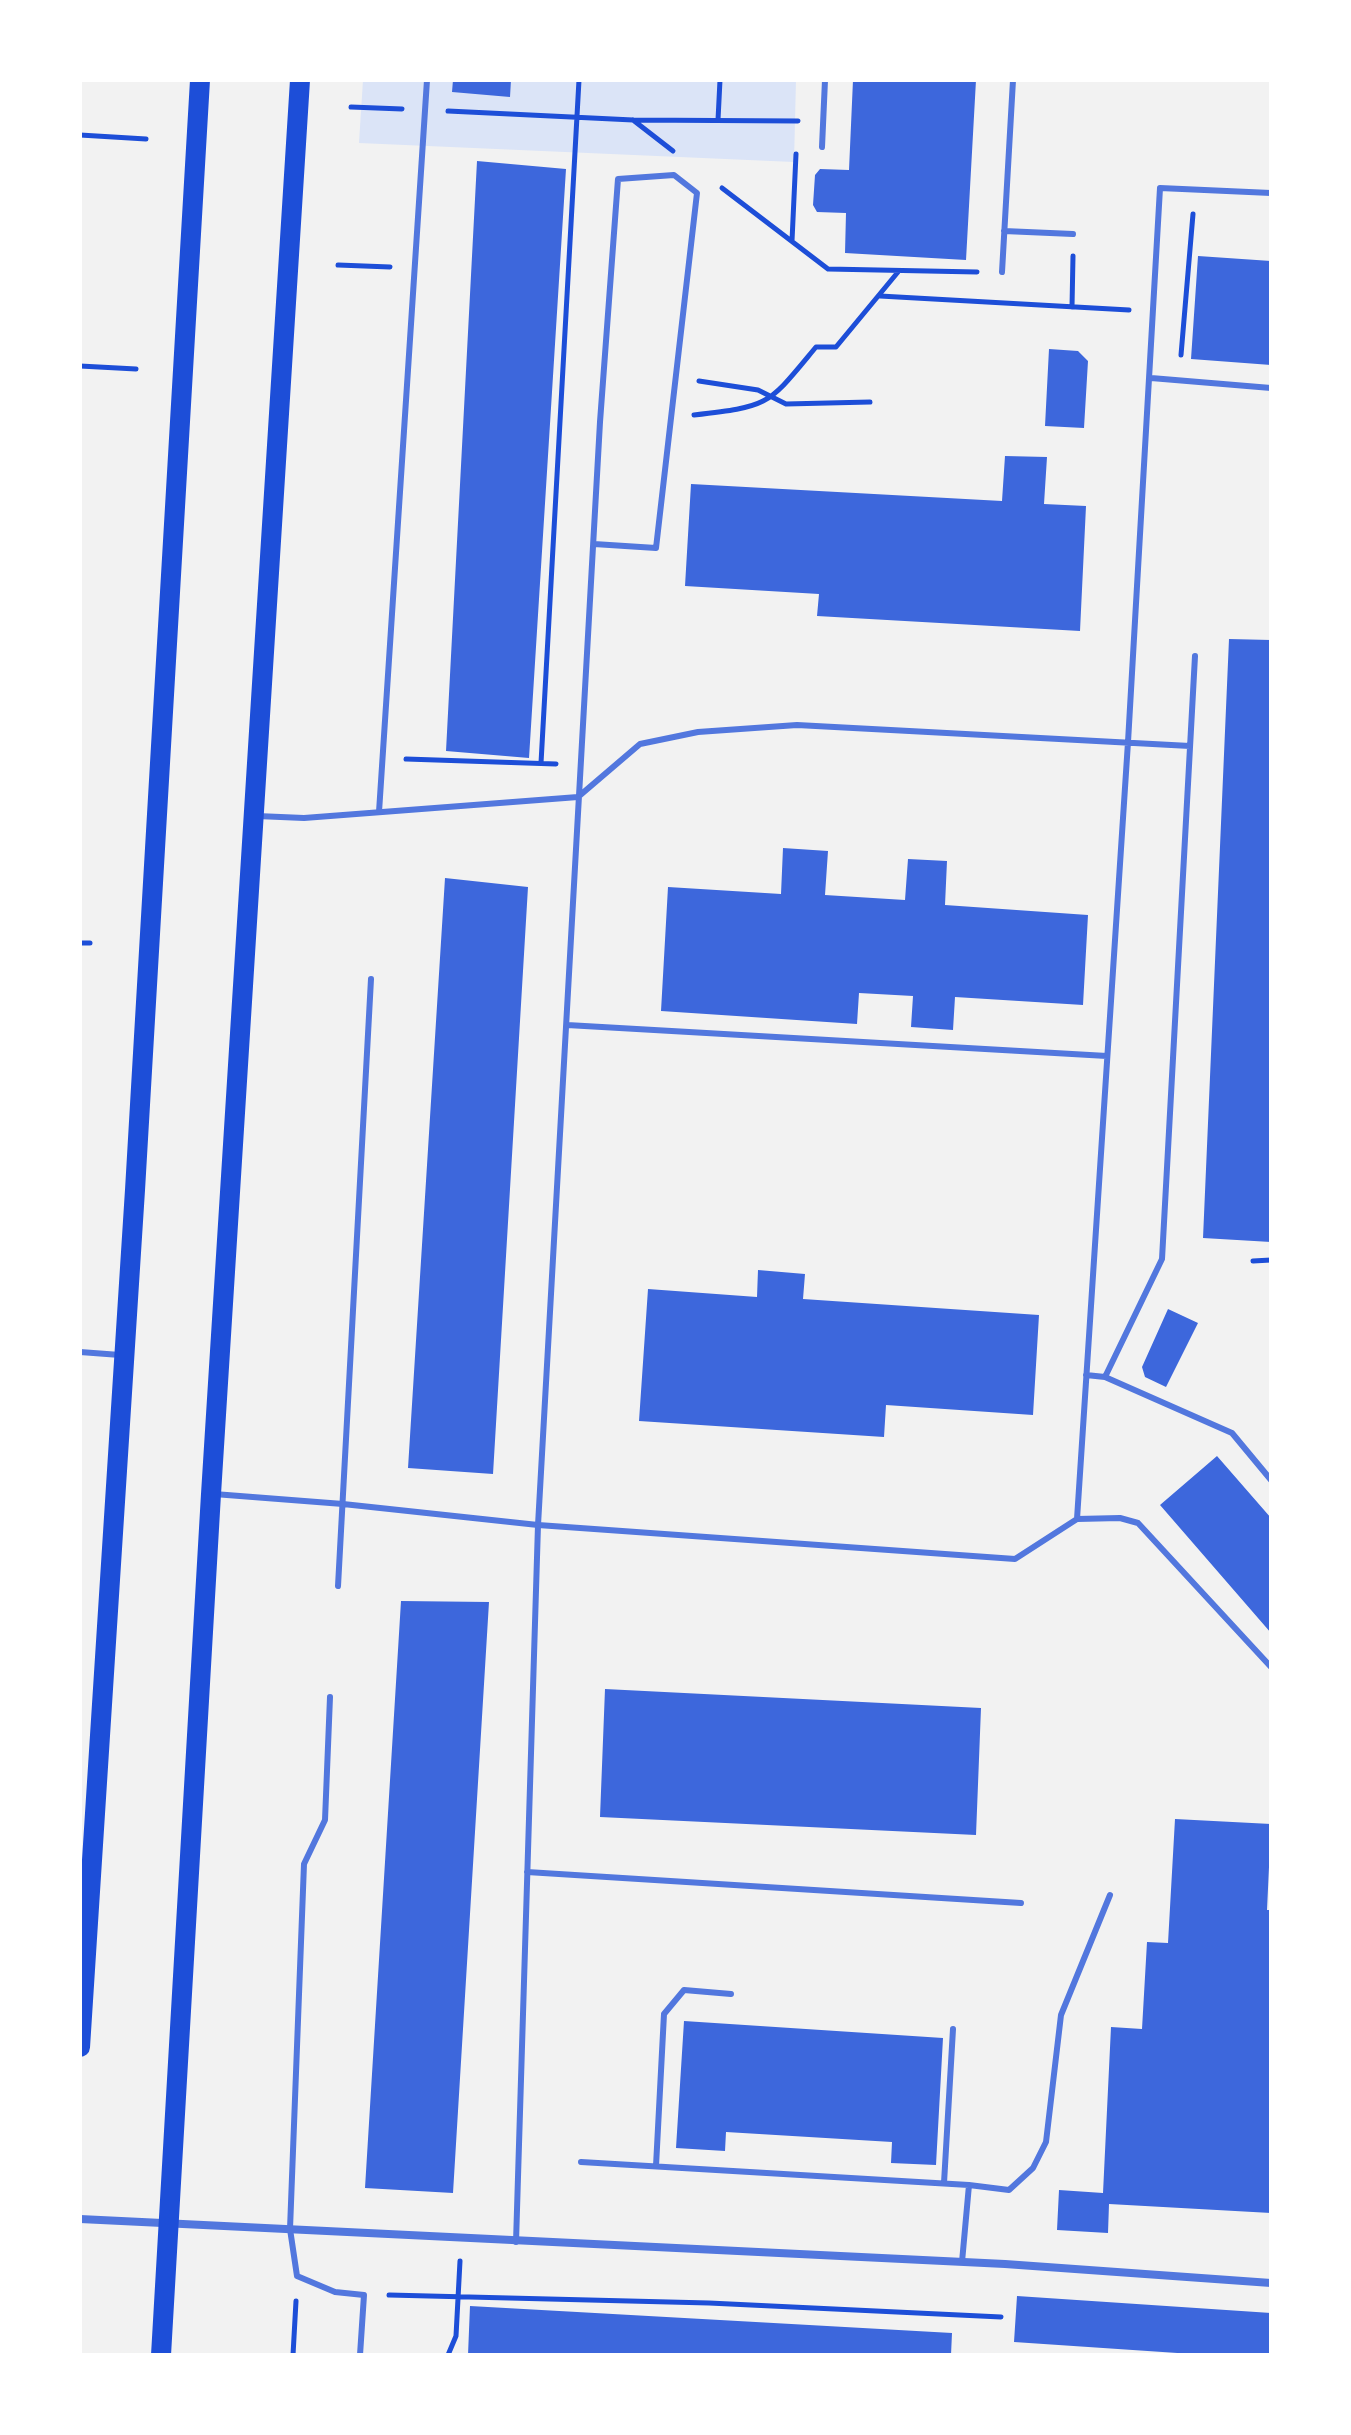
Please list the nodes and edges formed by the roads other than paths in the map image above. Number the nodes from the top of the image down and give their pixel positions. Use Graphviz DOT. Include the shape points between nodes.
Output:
graph roads {
  1 [pos="200,80"];
  2 [pos="300,80"];
  3 [pos="427,80"];
  4 [pos="825,80"];
  5 [pos="1013,80"];
  6 [pos="822,147"];
  7 [pos="1271,193"];
  8 [pos="1004,231"];
  9 [pos="1073,234"];
  10 [pos="1002,272"];
  11 [pos="1151,378"];
  12 [pos="1271,388"];
  13 [pos="594,544"];
  14 [pos="1195,656"];
  15 [pos="1128,742"];
  16 [pos="1190,746"];
  17 [pos="578,797"];
  18 [pos="379,812"];
  19 [pos="253,816"];
  20 [pos="371,979"];
  21 [pos="567,1025"];
  22 [pos="1107,1056"];
  23 [pos="80,1352"];
  24 [pos="124,1355"];
  25 [pos="1086,1375"];
  26 [pos="1105,1377"];
  27 [pos="1271,1480"];
  28 [pos="211,1494"];
  29 [pos="343,1504"];
  30 [pos="1077,1519"];
  31 [pos="538,1525"];
  32 [pos="338,1586"];
  33 [pos="1271,1667"];
  34 [pos="330,1697"];
  35 [pos="527,1872"];
  36 [pos="1110,1895"];
  37 [pos="1021,1903"];
  38 [pos="731,1994"];
  39 [pos="953,2029"];
  40 [pos="80,2047"];
  41 [pos="581,2162"];
  42 [pos="656,2166"];
  43 [pos="944,2183"];
  44 [pos="969,2185"];
  45 [pos="80,2219"];
  46 [pos="169,2225"];
  47 [pos="290,2229"];
  48 [pos="516,2242"];
  49 [pos="962,2262"];
  50 [pos="1271,2283"];
  51 [pos="161,2355"];
  52 [pos="360,2355"];
  1 -- 24 [label="main road"];
  2 -- 19 [label="main road"];
  3 -- 18 [label="lane"];
  4 -- 6 [label="lane"];
  5 -- 8 [label="lane"];
  7 -- 11 [label="lane" via="1160,188"];
  8 -- 9 [label="lane"];
  8 -- 10 [label="lane"];
  11 -- 12 [label="lane"];
  11 -- 15 [label="lane"];
  13 -- 13 [label="lane" via="656,548 697,193 674,175 618,179"];
  13 -- 17 [label="lane"];
  14 -- 16 [label="lane"];
  15 -- 16 [label="lane"];
  15 -- 17 [label="lane" via="797,725 698,732 640,744"];
  15 -- 22 [label="lane"];
  16 -- 26 [label="lane" via="1162,1259"];
  17 -- 18 [label="lane"];
  17 -- 21 [label="lane"];
  18 -- 19 [label="lane"];
  19 -- 28 [label="main road"];
  20 -- 29 [label="lane"];
  21 -- 22 [label="lane"];
  21 -- 31 [label="lane"];
  22 -- 25 [label="lane"];
  23 -- 24 [label="lane"];
  24 -- 40 [label="main road"];
  25 -- 26 [label="lane"];
  25 -- 30 [label="lane"];
  26 -- 27 [label="lane" via="1232,1433"];
  28 -- 29 [label="lane"];
  28 -- 46 [label="main road"];
  29 -- 31 [label="lane"];
  29 -- 32 [label="lane"];
  30 -- 31 [label="lane" via="1015,1559"];
  30 -- 33 [label="lane" via="1138,1523"];
  31 -- 35 [label="lane"];
  34 -- 47 [label="lane" via="325,1820 304,1864"];
  35 -- 37 [label="lane"];
  35 -- 48 [label="lane"];
  36 -- 44 [label="lane" via="1061,2015 1046,2142 1033,2168 1009,2190"];
  38 -- 42 [label="lane" via="684,1990 664,2014"];
  39 -- 43 [label="lane"];
  41 -- 42 [label="lane"];
  42 -- 43 [label="lane"];
  43 -- 44 [label="lane"];
  44 -- 49 [label="lane"];
  45 -- 46 [label="street"];
  46 -- 47 [label="street"];
  46 -- 51 [label="main road"];
  47 -- 48 [label="street"];
  47 -- 52 [label="lane" via="297,2276 335,2292 364,2295"];
  48 -- 49 [label="street"];
  49 -- 50 [label="street"];
}
